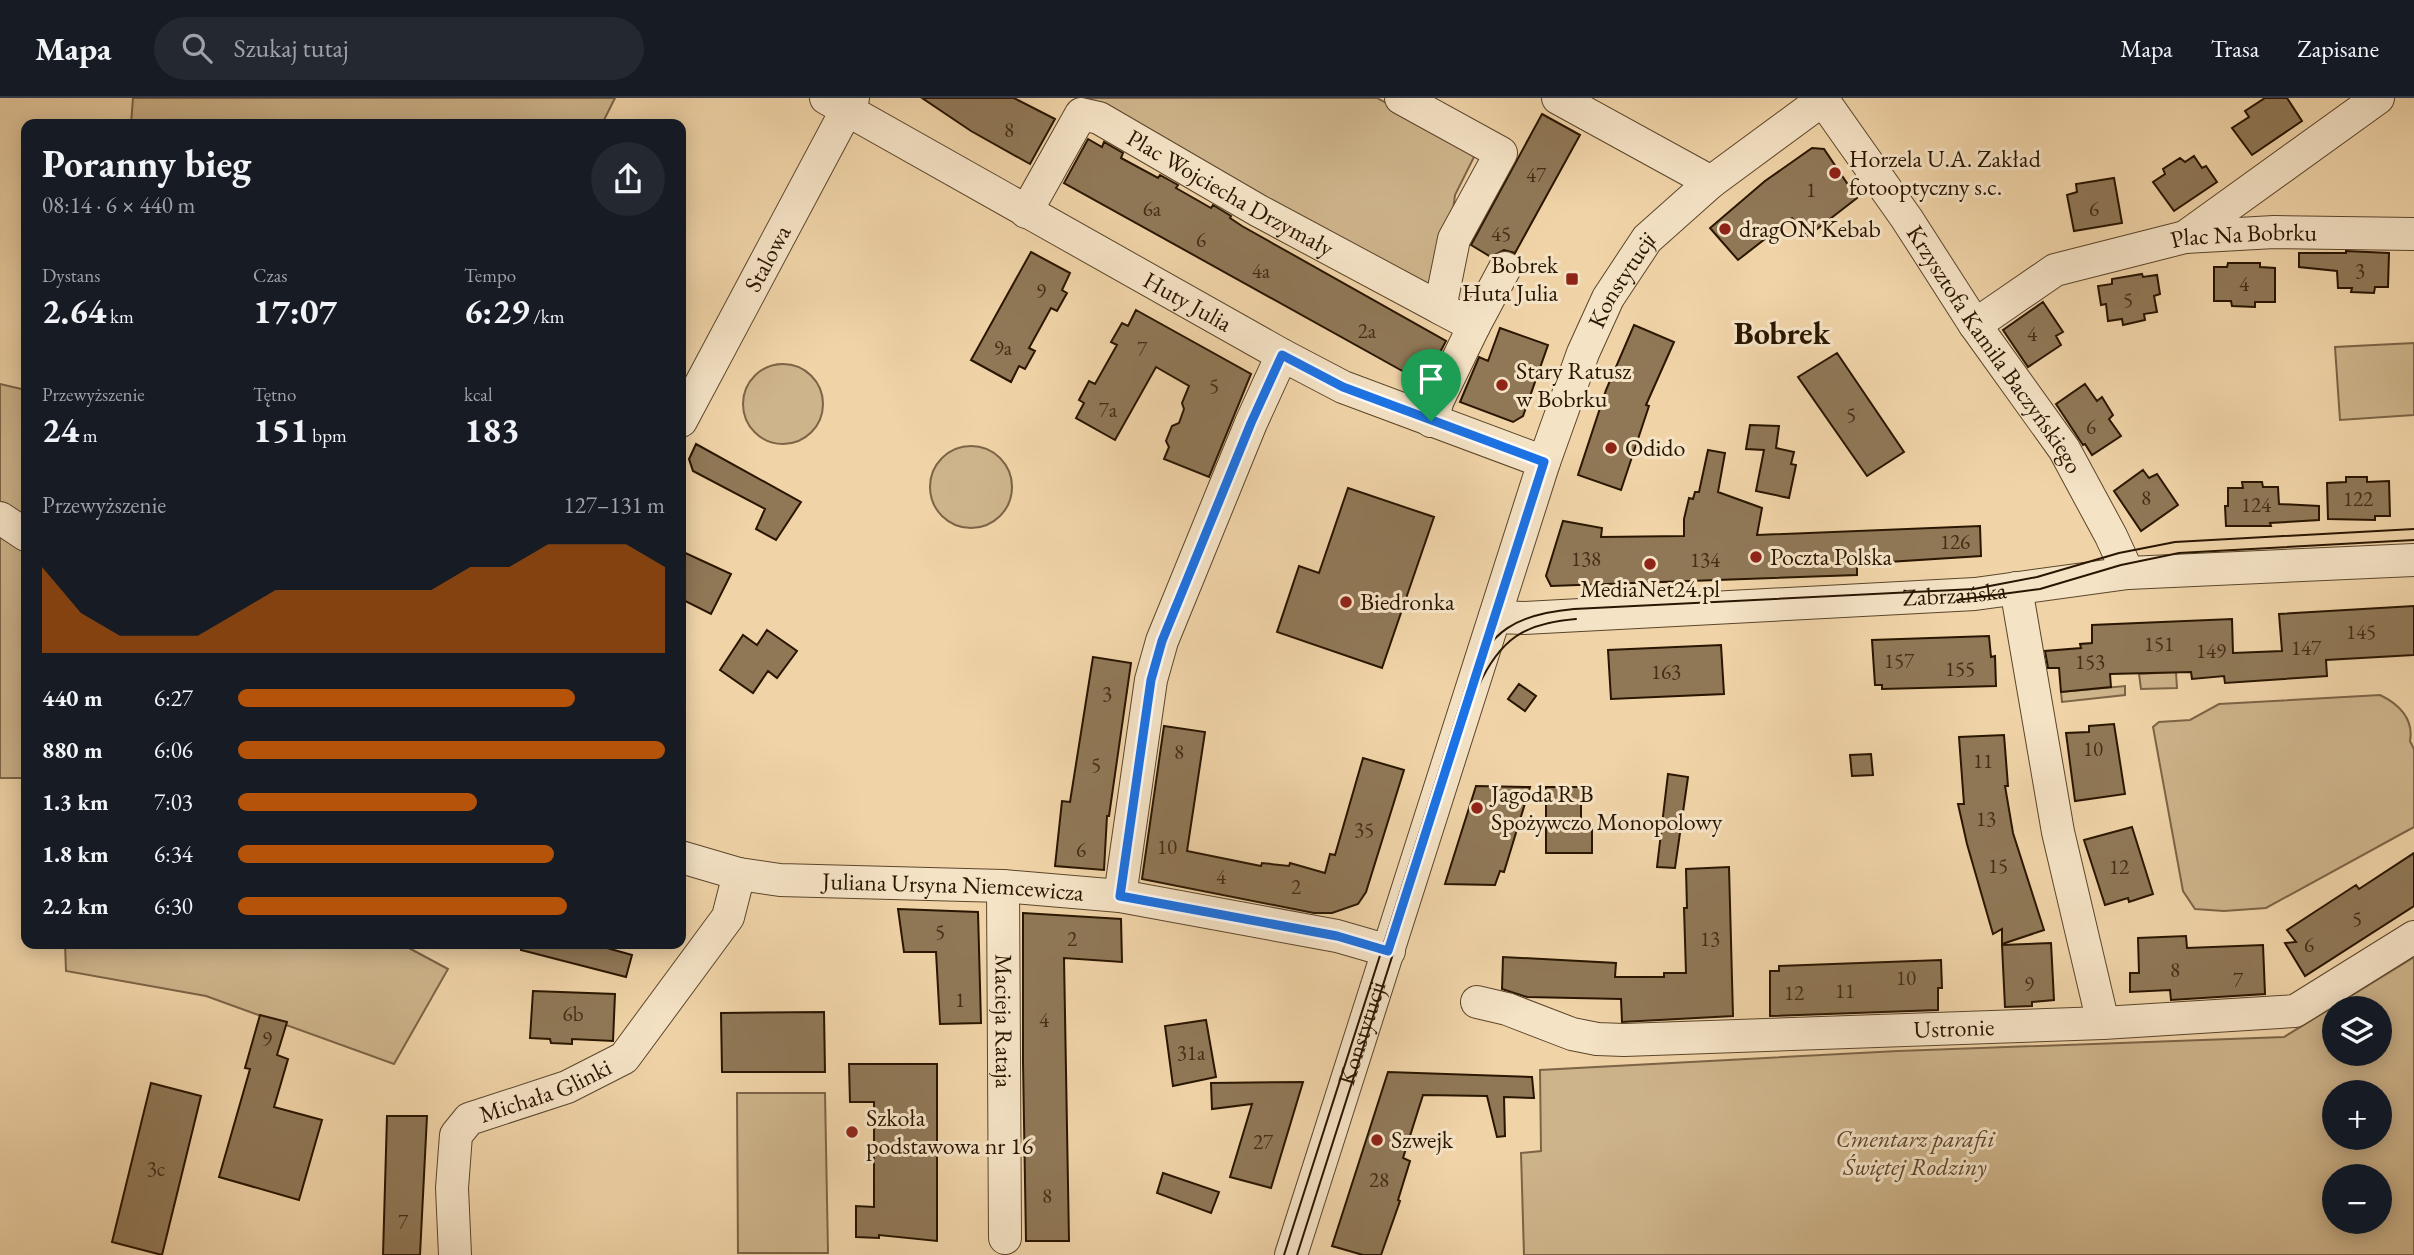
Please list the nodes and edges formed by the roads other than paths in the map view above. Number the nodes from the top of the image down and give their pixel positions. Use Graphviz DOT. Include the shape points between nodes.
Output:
graph roads {
  1 [pos="1401,98"];
  2 [pos="1558,98"];
  3 [pos="2378,98"];
  4 [pos="1824,99"];
  5 [pos="842,102"];
  6 [pos="1711,182"];
  7 [pos="1026,212"];
  8 [pos="2414,234"];
  9 [pos="2185,237"];
  10 [pos="1505,268"];
  11 [pos="1440,308"];
  12 [pos="1975,325"];
  13 [pos="1475,326"];
  14 [pos="1282,355"];
  15 [pos="686,411"];
  16 [pos="1431,421"];
  17 [pos="1544,462"];
  18 [pos="0,517"];
  19 [pos="21,532"];
  20 [pos="2414,560"];
  21 [pos="2128,573"];
  22 [pos="2017,588"];
  23 [pos="1495,617"];
  24 [pos="686,858"];
  25 [pos="739,874"];
  26 [pos="1003,886"];
  27 [pos="1120,896"];
  28 [pos="2414,937"];
  29 [pos="1388,951"];
  30 [pos="1478,1002"];
  31 [pos="2104,1023"];
  32 [pos="1005,1238"];
  33 [pos="454,1255"];
  34 [pos="1291,1255"];
  1 -- 11 [label="street" via="1501,153 1454,239"];
  2 -- 6 [label="street"];
  3 -- 9 [label="street, Plac Na Bobrku"];
  4 -- 6 [label="street, Konstytucji"];
  4 -- 12 [label="street, Krzysztofa Kamila Baczyńskiego"];
  5 -- 7 [label="street, Huty Julia"];
  5 -- 15 [label="street, Stalowa"];
  6 -- 17 [label="street, Konstytucji" via="1647,239 1608,298"];
  7 -- 11 [label="street, Plac Wojciecha Drzymały" via="1081,114 1099,118"];
  7 -- 14 [label="street, Huty Julia"];
  8 -- 9 [label="street, Plac Na Bobrku" via="2274,232"];
  9 -- 12 [label="street" via="2055,270"];
  10 -- 13 [label="street"];
  11 -- 13 [label="street, Plac Wojciecha Drzymały"];
  12 -- 21 [label="street, Krzysztofa Kamila Baczyńskiego" via="2064,449"];
  13 -- 16 [label="street"];
  14 -- 16 [label="street, Huty Julia" via="1343,387"];
  14 -- 27 [label="street" via="1162,641 1151,680"];
  16 -- 17 [label="street, Huty Julia"];
  17 -- 23 [label="street, Konstytucji"];
  18 -- 19 [label="street"];
  20 -- 21 [label="street, Zabrzańska"];
  21 -- 22 [label="street, Zabrzańska"];
  22 -- 23 [label="street, Zabrzańska" via="1975,594"];
  22 -- 31 [label="street" via="2058,832"];
  23 -- 29 [label="street, Konstytucji"];
  24 -- 25 [label="street, Juliana Ursyna Niemcewicza"];
  25 -- 26 [label="street, Juliana Ursyna Niemcewicza" via="811,882"];
  25 -- 33 [label="street, Michała Glinki" via="729,917 624,1058 567,1087 469,1119 456,1135"];
  26 -- 27 [label="street, Juliana Ursyna Niemcewicza"];
  26 -- 32 [label="street, Macieja Rataja"];
  27 -- 29 [label="street, Juliana Ursyna Niemcewicza" via="1337,936"];
  28 -- 31 [label="street, Ustronie" via="2295,1011"];
  29 -- 34 [label="street, Konstytucji"];
  30 -- 31 [label="street, Ustronie" via="1572,1034 1624,1040"];
}
